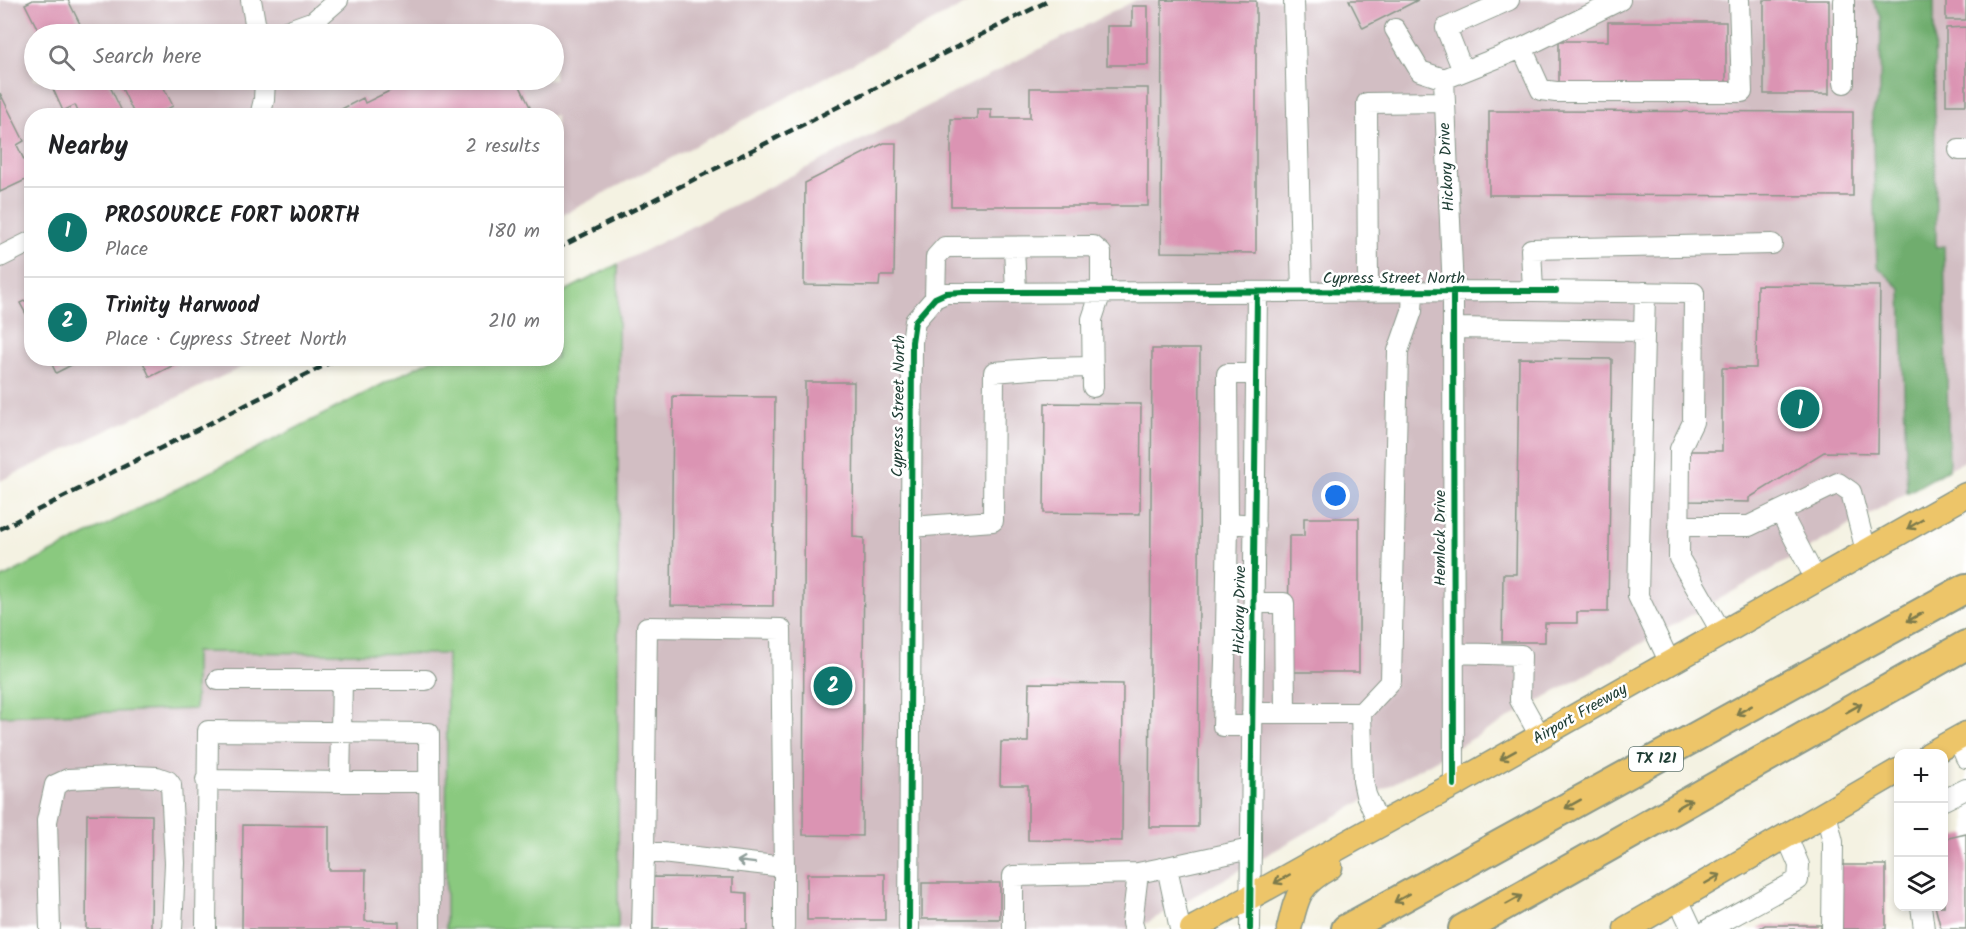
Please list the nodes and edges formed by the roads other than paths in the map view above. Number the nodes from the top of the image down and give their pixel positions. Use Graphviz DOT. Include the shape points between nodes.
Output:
graph roads {
  1 [pos="251,0"];
  2 [pos="338,0"];
  3 [pos="1509,0"];
  4 [pos="1620,0"];
  5 [pos="1739,0"];
  6 [pos="1844,0"];
  7 [pos="1293,1"];
  8 [pos="255,24"];
  9 [pos="306,24"];
  10 [pos="1395,29"];
  11 [pos="1522,48"];
  12 [pos="1463,71"];
  13 [pos="1443,79"];
  14 [pos="1844,83"];
  15 [pos="264,90"];
  16 [pos="1444,102"];
  17 [pos="262,108"];
  18 [pos="1772,244"];
  19 [pos="24,245"];
  20 [pos="1014,247"];
  21 [pos="0,257"];
  22 [pos="1533,291"];
  23 [pos="1016,292"];
  24 [pos="1101,292"];
  25 [pos="1257,292"];
  26 [pos="1302,292"];
  27 [pos="1368,292"];
  28 [pos="1413,292"];
  29 [pos="1453,292"];
  30 [pos="1646,292"];
  31 [pos="935,298"];
  32 [pos="1453,328"];
  33 [pos="1644,332"];
  34 [pos="1093,367"];
  35 [pos="1256,374"];
  36 [pos="1094,387"];
  37 [pos="1966,495"];
  38 [pos="1780,511"];
  39 [pos="1228,524"];
  40 [pos="1254,525"];
  41 [pos="1679,526"];
  42 [pos="911,527"];
  43 [pos="1866,552"];
  44 [pos="1816,580"];
  45 [pos="1966,588"];
  46 [pos="1254,603"];
  47 [pos="1226,628"];
  48 [pos="1253,629"];
  49 [pos="1722,633"];
  50 [pos="1966,645"];
  51 [pos="1454,653"];
  52 [pos="1670,663"];
  53 [pos="218,680"];
  54 [pos="342,680"];
  55 [pos="426,680"];
  56 [pos="1285,713"];
  57 [pos="1361,713"];
  58 [pos="1252,719"];
  59 [pos="340,733"];
  60 [pos="1540,736"];
  61 [pos="1963,743"];
  62 [pos="1943,749"];
  63 [pos="1894,775"];
  64 [pos="206,780"];
  65 [pos="340,782"];
  66 [pos="428,782"];
  67 [pos="1454,785"];
  68 [pos="1966,789"];
  69 [pos="1948,798"];
  70 [pos="1826,813"];
  71 [pos="1379,824"];
  72 [pos="1787,837"];
  73 [pos="1250,849"];
  74 [pos="644,850"];
  75 [pos="784,867"];
  76 [pos="1167,867"];
  77 [pos="1138,873"];
  78 [pos="1250,898"];
  79 [pos="1678,899"];
  80 [pos="1922,911"];
  81 [pos="1647,923"];
  82 [pos="50,929"];
  83 [pos="171,929"];
  84 [pos="206,929"];
  85 [pos="430,929"];
  86 [pos="642,929"];
  87 [pos="784,929"];
  88 [pos="909,929"];
  89 [pos="1013,929"];
  90 [pos="1134,929"];
  91 [pos="1180,929"];
  92 [pos="1192,929"];
  93 [pos="1250,929"];
  94 [pos="1288,929"];
  95 [pos="1346,929"];
  96 [pos="1463,929"];
  97 [pos="1626,929"];
  98 [pos="1692,929"];
  99 [pos="1709,929"];
  100 [pos="1832,929"];
  101 [pos="1924,929"];
  1 -- 8 [label="street"];
  2 -- 9 [label="street"];
  3 -- 12 [label="street" via="1446,28"];
  4 -- 11 [label="street"];
  5 -- 11 [label="street" via="1742,92 1541,90"];
  6 -- 14 [label="street"];
  7 -- 26 [label="street"];
  10 -- 13 [label="street" via="1420,71"];
  11 -- 12 [label="street"];
  12 -- 13 [label="street"];
  13 -- 16 [label="street, Hickory Drive"];
  15 -- 17 [label="street"];
  16 -- 27 [label="street" via="1367,103"];
  16 -- 29 [label="street, Hickory Drive"];
  18 -- 22 [label="street" via="1531,249"];
  19 -- 21 [label="street"];
  20 -- 23 [label="street"];
  20 -- 24 [label="street" via="1093,246 1101,253"];
  20 -- 31 [label="street" via="945,247 936,257"];
  22 -- 29 [label="street, Cypress Street North"];
  22 -- 30 [label="street, Cypress Street North"];
  23 -- 24 [label="street, Cypress Street North"];
  23 -- 31 [label="street, Cypress Street North" via="946,293"];
  24 -- 25 [label="street, Cypress Street North"];
  24 -- 34 [label="street" via="1092,319"];
  25 -- 26 [label="street, Cypress Street North"];
  25 -- 35 [label="street, Hickory Drive"];
  26 -- 27 [label="street, Cypress Street North"];
  27 -- 28 [label="street, Cypress Street North"];
  28 -- 29 [label="street, Cypress Street North"];
  28 -- 57 [label="street" via="1412,311 1398,351 1391,681"];
  29 -- 32 [label="street, Hemlock Drive"];
  30 -- 33 [label="street"];
  30 -- 41 [label="street, Cypress Street North" via="1694,293 1693,422 1680,449"];
  31 -- 42 [label="street, Cypress Street North" via="915,321 912,342"];
  32 -- 33 [label="street"];
  32 -- 51 [label="street, Hemlock Drive"];
  33 -- 52 [label="street" via="1638,596"];
  34 -- 36 [label="street"];
  34 -- 42 [label="street" via="994,372 993,521"];
  35 -- 39 [label="street" via="1227,374"];
  35 -- 40 [label="street, Hickory Drive"];
  37 -- 43 [label="main road, Airport Freeway, one-way"];
  38 -- 41 [label="street" via="1749,526"];
  38 -- 43 [label="street" via="1838,483 1851,492"];
  38 -- 44 [label="street"];
  39 -- 40 [label="street"];
  39 -- 47 [label="street"];
  40 -- 46 [label="street, Hickory Drive"];
  41 -- 49 [label="street" via="1679,558"];
  42 -- 88 [label="street, Cypress Street North"];
  43 -- 44 [label="main road, Airport Freeway"];
  44 -- 49 [label="main road, Airport Freeway"];
  45 -- 95 [label="highway, TX 121, one-way"];
  46 -- 48 [label="street, Hickory Drive"];
  46 -- 56 [label="street" via="1284,603"];
  47 -- 48 [label="street"];
  47 -- 58 [label="street" via="1223,726"];
  48 -- 58 [label="street, Hickory Drive"];
  49 -- 52 [label="main road, Airport Freeway"];
  96 -- 50 [label="highway, one-way"];
  51 -- 60 [label="street" via="1521,655 1520,700"];
  51 -- 67 [label="street, Hemlock Drive"];
  52 -- 60 [label="main road, Airport Freeway"];
  53 -- 54 [label="street"];
  54 -- 55 [label="street"];
  54 -- 59 [label="street"];
  56 -- 57 [label="street"];
  56 -- 58 [label="street"];
  57 -- 71 [label="street" via="1363,781"];
  58 -- 73 [label="street, Hickory Drive"];
  59 -- 64 [label="street" via="208,731"];
  59 -- 65 [label="street"];
  59 -- 66 [label="street" via="429,733"];
  60 -- 67 [label="main road, Airport Freeway, one-way"];
  61 -- 62 [label="main road"];
  63 -- 70 [label="main road"];
  64 -- 65 [label="street"];
  64 -- 84 [label="street"];
  65 -- 66 [label="street"];
  66 -- 85 [label="street"];
  67 -- 71 [label="main road, Airport Freeway"];
  68 -- 69 [label="street"];
  70 -- 72 [label="main road"];
  70 -- 100 [label="street" via="1833,842"];
  71 -- 78 [label="main road, Airport Freeway, one-way"];
  71 -- 94 [label="main road" via="1370,843 1311,878 1298,895"];
  79 -- 72 [label="main road, one-way"];
  72 -- 99 [label="street" via="1799,865 1798,880"];
  73 -- 76 [label="street"];
  73 -- 78 [label="street, Hickory Drive"];
  75 -- 74 [label="street, one-way"];
  74 -- 75 [label="street" via="647,627 781,629"];
  74 -- 86 [label="street"];
  75 -- 87 [label="street"];
  76 -- 77 [label="street"];
  76 -- 91 [label="street"];
  77 -- 89 [label="street" via="1013,876"];
  77 -- 90 [label="street"];
  78 -- 92 [label="main road, Airport Freeway"];
  78 -- 93 [label="street, Hickory Drive"];
  79 -- 81 [label="main road"];
  79 -- 98 [label="street"];
  80 -- 101 [label="street"];
  81 -- 97 [label="main road"];
  82 -- 83 [label="street" via="46,821 55,785 68,780 134,776 157,777 171,785 175,863"];
}
